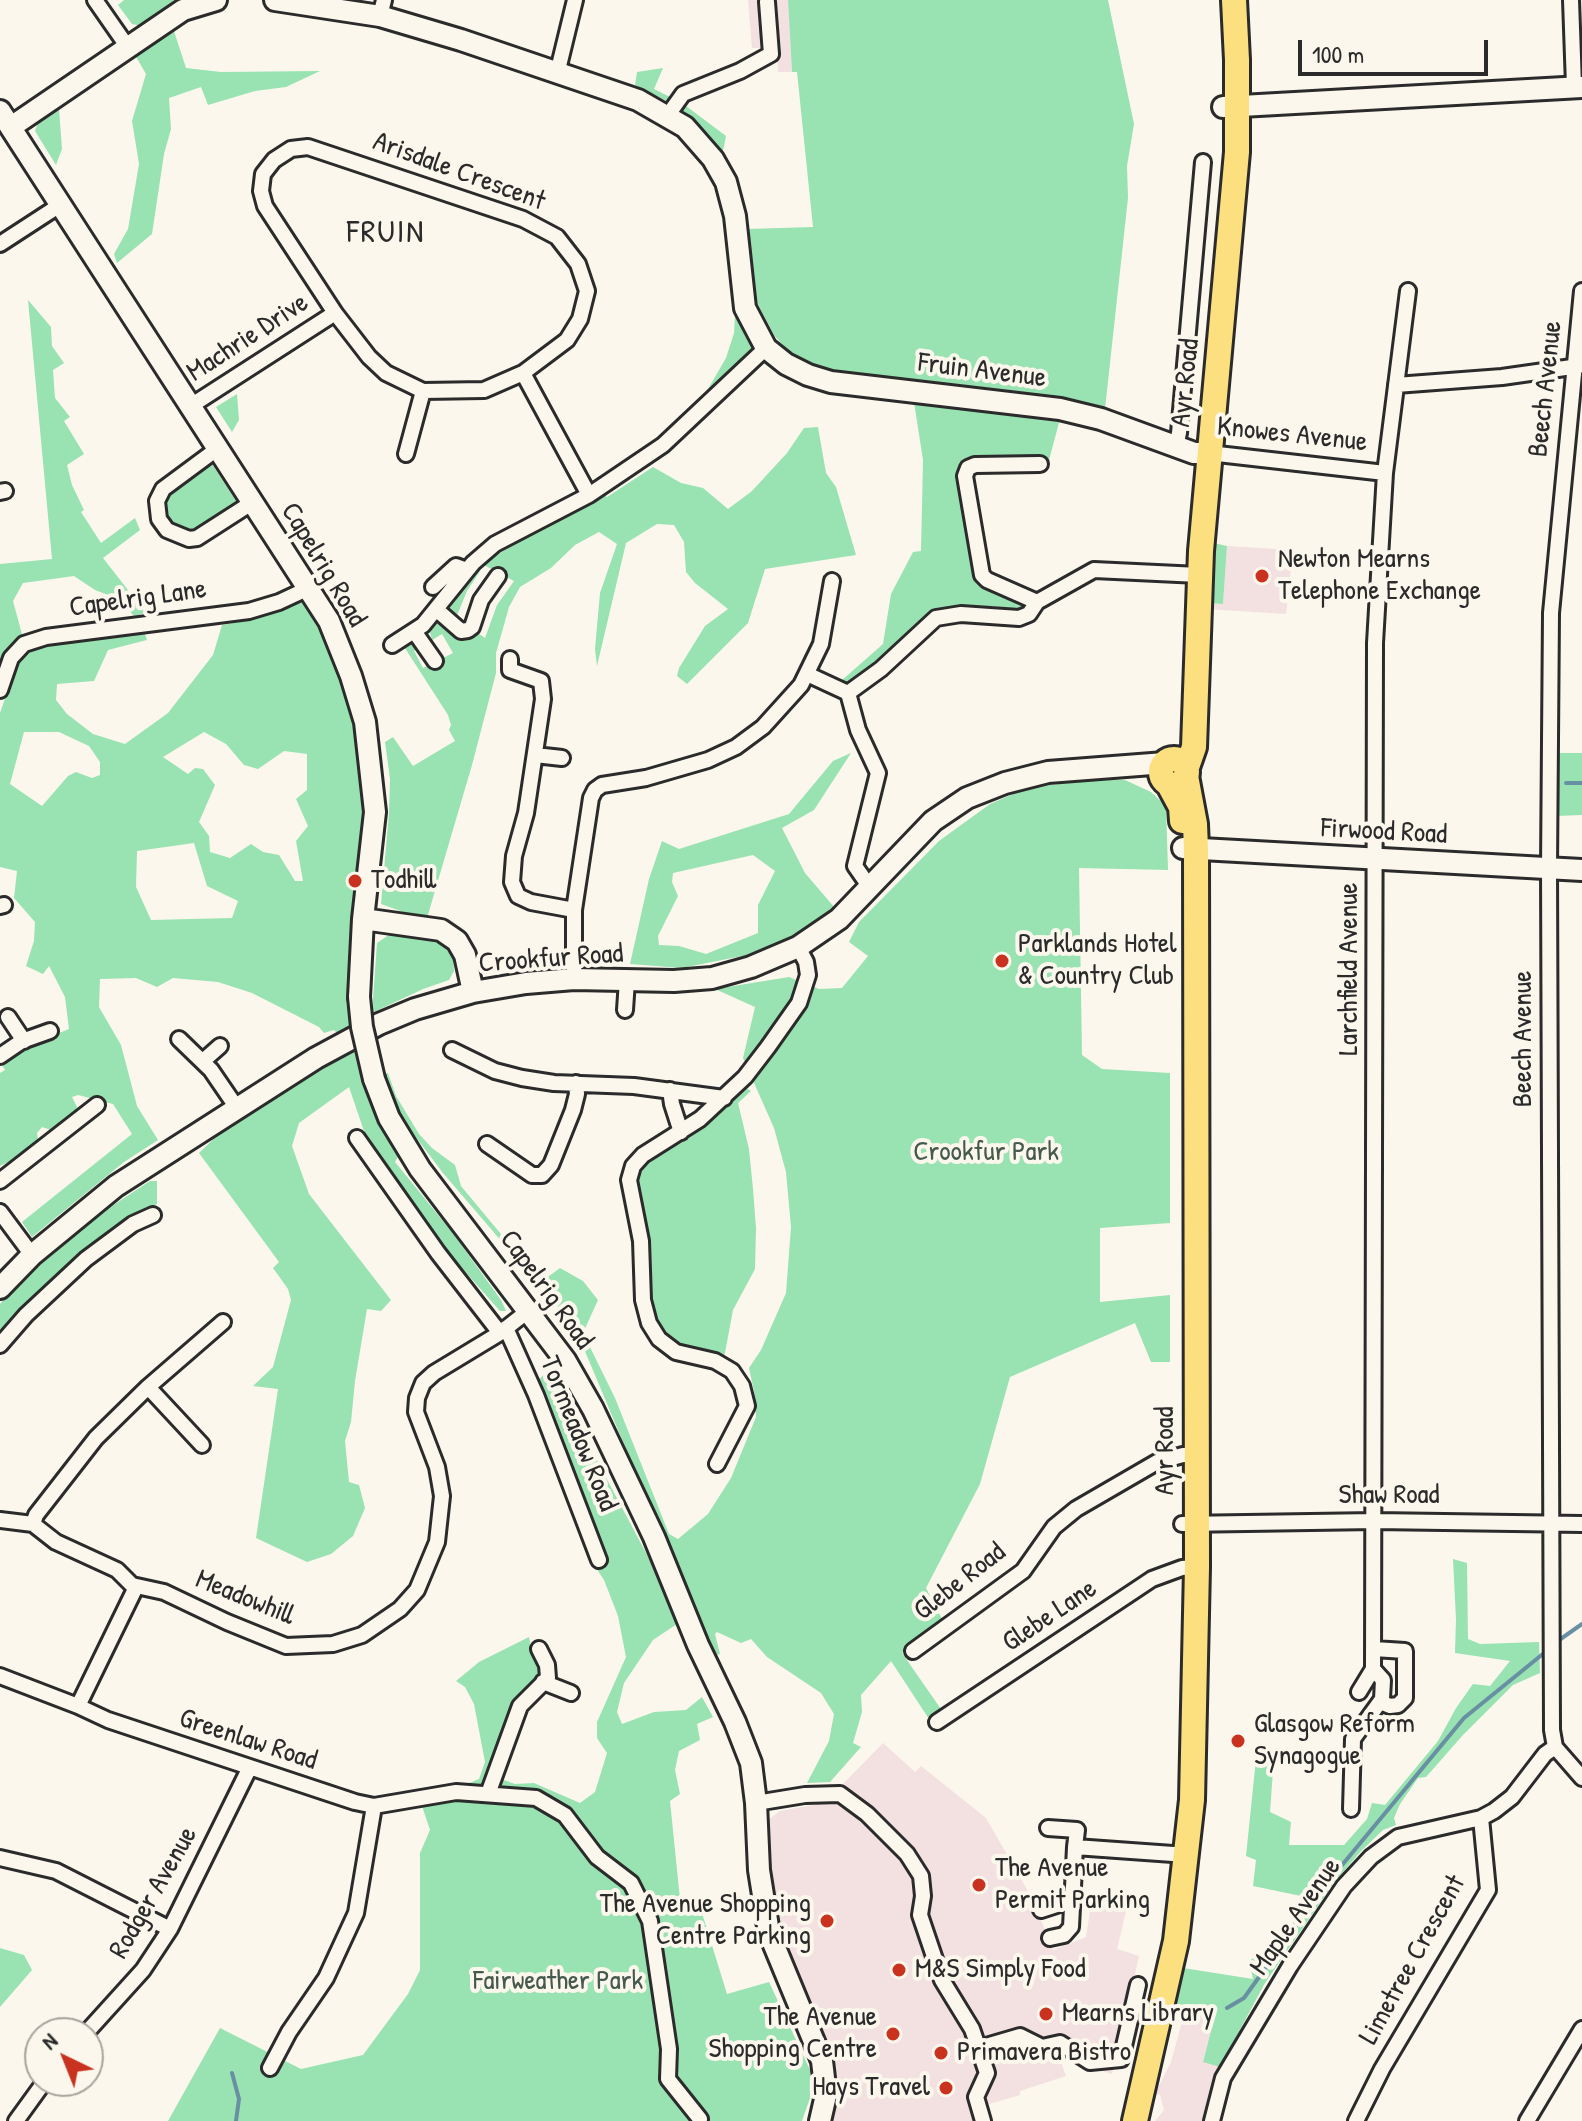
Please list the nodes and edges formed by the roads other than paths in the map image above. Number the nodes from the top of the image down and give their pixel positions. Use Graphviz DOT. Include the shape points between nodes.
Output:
graph roads {
  1 [pos="95,0"];
  2 [pos="216,0"];
  3 [pos="275,0"];
  4 [pos="575,0"];
  5 [pos="1218,0"];
  6 [pos="1234,0"];
  7 [pos="1571,0"];
  8 [pos="767,2"];
  9 [pos="382,8"];
  10 [pos="127,46"];
  11 [pos="557,74"];
  12 [pos="1578,87"];
  13 [pos="1230,107"];
  14 [pos="668,115"];
  15 [pos="5,119"];
  16 [pos="1203,162"];
  17 [pos="60,205"];
  18 [pos="0,244"];
  19 [pos="1408,291"];
  20 [pos="1582,291"];
  21 [pos="335,313"];
  22 [pos="766,348"];
  23 [pos="1578,367"];
  24 [pos="523,373"];
  25 [pos="1396,385"];
  26 [pos="423,391"];
  27 [pos="189,407"];
  28 [pos="217,449"];
  29 [pos="1193,451"];
  30 [pos="406,454"];
  31 [pos="1040,464"];
  32 [pos="1385,473"];
  33 [pos="589,495"];
  34 [pos="253,502"];
  35 [pos="467,570"];
  36 [pos="1191,574"];
  37 [pos="498,576"];
  38 [pos="832,581"];
  39 [pos="433,587"];
  40 [pos="309,588"];
  41 [pos="1037,602"];
  42 [pos="437,610"];
  43 [pos="414,631"];
  44 [pos="392,645"];
  45 [pos="510,659"];
  46 [pos="435,661"];
  47 [pos="807,674"];
  48 [pos="0,690"];
  49 [pos="848,693"];
  50 [pos="535,755"];
  51 [pos="562,758"];
  52 [pos="1173,772"];
  53 [pos="1190,849"];
  54 [pos="1376,860"];
  55 [pos="1549,868"];
  56 [pos="1582,870"];
  57 [pos="869,886"];
  58 [pos="574,910"];
  59 [pos="363,919"];
  60 [pos="798,947"];
  61 [pos="574,979"];
  62 [pos="627,980"];
  63 [pos="473,992"];
  64 [pos="625,1010"];
  65 [pos="8,1017"];
  66 [pos="50,1031"];
  67 [pos="179,1039"];
  68 [pos="24,1041"];
  69 [pos="220,1046"];
  70 [pos="452,1050"];
  71 [pos="0,1056"];
  72 [pos="203,1061"];
  73 [pos="576,1083"];
  74 [pos="670,1090"];
  75 [pos="724,1098"];
  76 [pos="97,1105"];
  77 [pos="237,1108"];
  78 [pos="681,1132"];
  79 [pos="357,1138"];
  80 [pos="487,1144"];
  81 [pos="0,1181"];
  82 [pos="0,1212"];
  83 [pos="153,1215"];
  84 [pos="32,1255"];
  85 [pos="0,1288"];
  86 [pos="528,1311"];
  87 [pos="223,1322"];
  88 [pos="503,1330"];
  89 [pos="0,1345"];
  90 [pos="148,1387"];
  91 [pos="202,1445"];
  92 [pos="1190,1455"];
  93 [pos="717,1464"];
  94 [pos="0,1520"];
  95 [pos="1375,1521"];
  96 [pos="1552,1522"];
  97 [pos="33,1524"];
  98 [pos="1190,1524"];
  99 [pos="1582,1524"];
  100 [pos="599,1560"];
  101 [pos="1189,1567"];
  102 [pos="136,1587"];
  103 [pos="539,1649"];
  104 [pos="1374,1649"];
  105 [pos="913,1651"];
  106 [pos="1373,1669"];
  107 [pos="0,1676"];
  108 [pos="543,1682"];
  109 [pos="1359,1692"];
  110 [pos="571,1693"];
  111 [pos="1380,1702"];
  112 [pos="78,1706"];
  113 [pos="937,1722"];
  114 [pos="1555,1747"];
  115 [pos="249,1769"];
  116 [pos="1582,1778"];
  117 [pos="488,1794"];
  118 [pos="756,1803"];
  119 [pos="374,1806"];
  120 [pos="1351,1809"];
  121 [pos="1481,1818"];
  122 [pos="1048,1828"];
  123 [pos="1075,1847"];
  124 [pos="1180,1855"];
  125 [pos="0,1858"];
  126 [pos="1072,1900"];
  127 [pos="1041,1910"];
  128 [pos="170,1929"];
  129 [pos="1050,1938"];
  130 [pos="1138,1985"];
  131 [pos="100,2017"];
  132 [pos="1582,2029"];
  133 [pos="979,2048"];
  134 [pos="270,2068"];
  135 [pos="33,2097"];
  136 [pos="700,2119"];
  137 [pos="16,2121"];
  138 [pos="820,2121"];
  139 [pos="983,2121"];
  140 [pos="1119,2121"];
  141 [pos="1135,2121"];
  142 [pos="1212,2121"];
  143 [pos="1356,2121"];
  144 [pos="1527,2121"];
  1 -- 10 [label="street"];
  2 -- 10 [label="street" via="183,10"];
  3 -- 9 [label="street, Fruin Avenue"];
  4 -- 11 [label="street"];
  5 -- 13 [label="main road, Ayr Road"];
  6 -- 13 [label="main road, Ayr Road"];
  7 -- 12 [label="street"];
  8 -- 14 [label="street" via="771,54 683,94"];
  9 -- 11 [label="street, Fruin Avenue"];
  10 -- 15 [label="street"];
  11 -- 14 [label="street, Fruin Avenue"];
  12 -- 13 [label="street"];
  13 -- 29 [label="main road, Ayr Road"];
  14 -- 22 [label="street, Fruin Avenue" via="701,143 726,182 745,308"];
  15 -- 17 [label="street, Capelrig Road"];
  16 -- 29 [label="street, Ayr Road"];
  17 -- 18 [label="street"];
  17 -- 27 [label="street, Capelrig Road"];
  19 -- 25 [label="street, Larchfield Avenue"];
  20 -- 23 [label="street, Beech Avenue"];
  21 -- 24 [label="street, Arisdale Crescent" via="261,191 263,174 291,149 334,154 523,219 557,237 578,264 587,291 580,319 567,340"];
  21 -- 26 [label="street, Arisdale Crescent" via="386,373"];
  21 -- 27 [label="street, Machrie Drive"];
  22 -- 29 [label="street, Fruin Avenue" via="786,364 831,382 1060,409"];
  22 -- 33 [label="street" via="663,445"];
  23 -- 25 [label="street"];
  23 -- 55 [label="street, Beech Avenue" via="1551,613"];
  24 -- 26 [label="street, Arisdale Crescent" via="484,390"];
  24 -- 33 [label="street"];
  25 -- 32 [label="street, Larchfield Avenue"];
  26 -- 30 [label="street"];
  27 -- 28 [label="street, Capelrig Road"];
  28 -- 34 [label="street, Capelrig Road"];
  28 -- 34 [label="street, Capelrig Road" via="163,489 157,501 159,519 167,530 197,538"];
  29 -- 32 [label="street, Knowes Avenue"];
  29 -- 36 [label="main road, Ayr Road"];
  31 -- 41 [label="street" via="975,465 965,476 982,575"];
  32 -- 54 [label="street, Larchfield Avenue" via="1375,643"];
  33 -- 35 [label="street" via="495,544"];
  34 -- 40 [label="street, Capelrig Road"];
  35 -- 39 [label="street" via="456,566"];
  35 -- 42 [label="street"];
  36 -- 41 [label="street" via="1094,570"];
  36 -- 52 [label="main road, Ayr Road" via="1181,740"];
  37 -- 42 [label="street" via="468,630 461,631"];
  38 -- 47 [label="street" via="821,644"];
  40 -- 48 [label="street, Capelrig Lane" via="249,611 24,644 11,658"];
  40 -- 59 [label="street, Capelrig Road" via="329,621 365,722 375,812"];
  41 -- 49 [label="street" via="1019,618 936,618"];
  42 -- 43 [label="street"];
  43 -- 44 [label="street"];
  43 -- 46 [label="street"];
  45 -- 50 [label="street" via="510,670 541,681"];
  47 -- 49 [label="street"];
  47 -- 58 [label="street" via="783,708 736,747 708,760 595,790"];
  49 -- 57 [label="street" via="878,773 855,866"];
  50 -- 51 [label="street"];
  50 -- 58 [label="street" via="512,882 518,896 531,902"];
  52 -- 53 [label="main road, Ayr Road"];
  52 -- 57 [label="street, Crookfur Road" via="1129,766 1048,772 1005,783 967,798 933,821"];
  53 -- 54 [label="street, Firwood Road"];
  53 -- 92 [label="main road, Ayr Road"];
  54 -- 55 [label="street, Firwood Road"];
  54 -- 95 [label="street, Larchfield Avenue"];
  55 -- 56 [label="street, Firwood Road"];
  55 -- 96 [label="street, Beech Avenue"];
  57 -- 60 [label="street, Crookfur Road" via="839,919"];
  58 -- 61 [label="street"];
  59 -- 63 [label="street" via="441,930 465,955"];
  59 -- 86 [label="street, Capelrig Road, bridge" via="362,1027 389,1118 420,1169"];
  60 -- 62 [label="street, Crookfur Road" via="712,978"];
  60 -- 75 [label="street" via="808,975 799,1003"];
  61 -- 62 [label="street, Crookfur Road"];
  61 -- 63 [label="street, Crookfur Road"];
  62 -- 64 [label="street"];
  63 -- 77 [label="street, Crookfur Road" via="379,1024"];
  65 -- 68 [label="street"];
  66 -- 68 [label="street"];
  67 -- 72 [label="street"];
  68 -- 71 [label="street"];
  69 -- 72 [label="street"];
  70 -- 73 [label="street" via="508,1075"];
  72 -- 77 [label="street"];
  73 -- 74 [label="street"];
  73 -- 80 [label="street" via="573,1110 542,1175 532,1175"];
  74 -- 75 [label="street"];
  74 -- 78 [label="street"];
  75 -- 78 [label="street"];
  76 -- 81 [label="street"];
  77 -- 84 [label="street, Crookfur Road" via="116,1186"];
  78 -- 93 [label="street" via="643,1155 629,1180 649,1323 676,1352 715,1361 732,1371 742,1386 747,1406"];
  79 -- 88 [label="street, Tormeadow Road" via="438,1253"];
  82 -- 84 [label="street"];
  83 -- 89 [label="street" via="86,1259"];
  84 -- 85 [label="street, Crookfur Road"];
  86 -- 88 [label="street, Meadowhill"];
  86 -- 118 [label="street, Capelrig Road" via="593,1409 654,1537 751,1763"];
  87 -- 90 [label="street"];
  88 -- 100 [label="street, Tormeadow Road" via="536,1395"];
  88 -- 102 [label="street, Meadowhill" via="434,1373 417,1398 416,1412 437,1467 442,1516 429,1566 400,1609 362,1635 333,1644 286,1646 164,1592"];
  90 -- 91 [label="street"];
  90 -- 97 [label="street" via="96,1438"];
  92 -- 98 [label="main road, Ayr Road"];
  92 -- 105 [label="street, Glebe Road" via="1157,1462 1076,1509 1054,1527 1023,1571"];
  94 -- 97 [label="street, Meadowhill"];
  95 -- 96 [label="street, Shaw Road"];
  95 -- 98 [label="street, Shaw Road"];
  95 -- 104 [label="street, Larchfield Avenue"];
  96 -- 99 [label="street, Shaw Road"];
  96 -- 114 [label="street, Beech Avenue"];
  97 -- 102 [label="street, Meadowhill" via="56,1542 117,1570"];
  98 -- 101 [label="main road, Ayr Road"];
  101 -- 113 [label="street, Glebe Lane" via="1152,1579"];
  101 -- 124 [label="main road, Ayr Road"];
  102 -- 112 [label="street"];
  103 -- 108 [label="street" via="547,1665"];
  104 -- 106 [label="street, Larchfield Avenue"];
  104 -- 111 [label="street" via="1405,1651 1405,1698 1398,1705"];
  106 -- 109 [label="street"];
  106 -- 111 [label="street" via="1383,1680"];
  107 -- 112 [label="street, Greenlaw Road"];
  108 -- 110 [label="street"];
  108 -- 117 [label="street" via="520,1706"];
  111 -- 120 [label="street" via="1353,1739"];
  112 -- 115 [label="street, Greenlaw Road"];
  114 -- 116 [label="street"];
  114 -- 121 [label="street, Maple Avenue" via="1512,1797"];
  115 -- 119 [label="street, Greenlaw Road"];
  115 -- 128 [label="street, Rodger Avenue"];
  117 -- 119 [label="street, Greenlaw Road" via="456,1792"];
  117 -- 136 [label="street, Greenlaw Road" via="536,1798 565,1815 597,1857 631,1883 650,1921 669,2049 668,2079"];
  118 -- 133 [label="street" via="840,1794 907,1854 921,1876 920,1915 942,1980"];
  118 -- 138 [label="street, Capelrig Road" via="769,1933 822,2061 826,2095"];
  119 -- 134 [label="street" via="356,1913 326,1978"];
  121 -- 142 [label="street, Maple Avenue" via="1398,1837 1344,1886 1223,2078"];
  121 -- 143 [label="street, Limetree Crescent" via="1488,1890"];
  122 -- 123 [label="street" via="1077,1830"];
  123 -- 124 [label="street"];
  123 -- 126 [label="street"];
  124 -- 140 [label="main road, Ayr Road" via="1155,1988"];
  124 -- 141 [label="main road, Ayr Road" via="1176,1941"];
  125 -- 128 [label="street" via="56,1871"];
  126 -- 127 [label="street"];
  126 -- 129 [label="street" via="1071,1927"];
  128 -- 131 [label="street, Rodger Avenue" via="143,1970"];
  130 -- 133 [label="street" via="1121,2059 1090,2062 1060,2043 1042,2047 1020,2036"];
  132 -- 144 [label="street"];
  133 -- 139 [label="street" via="987,2073 976,2097"];
  135 -- 137 [label="street"];
}
